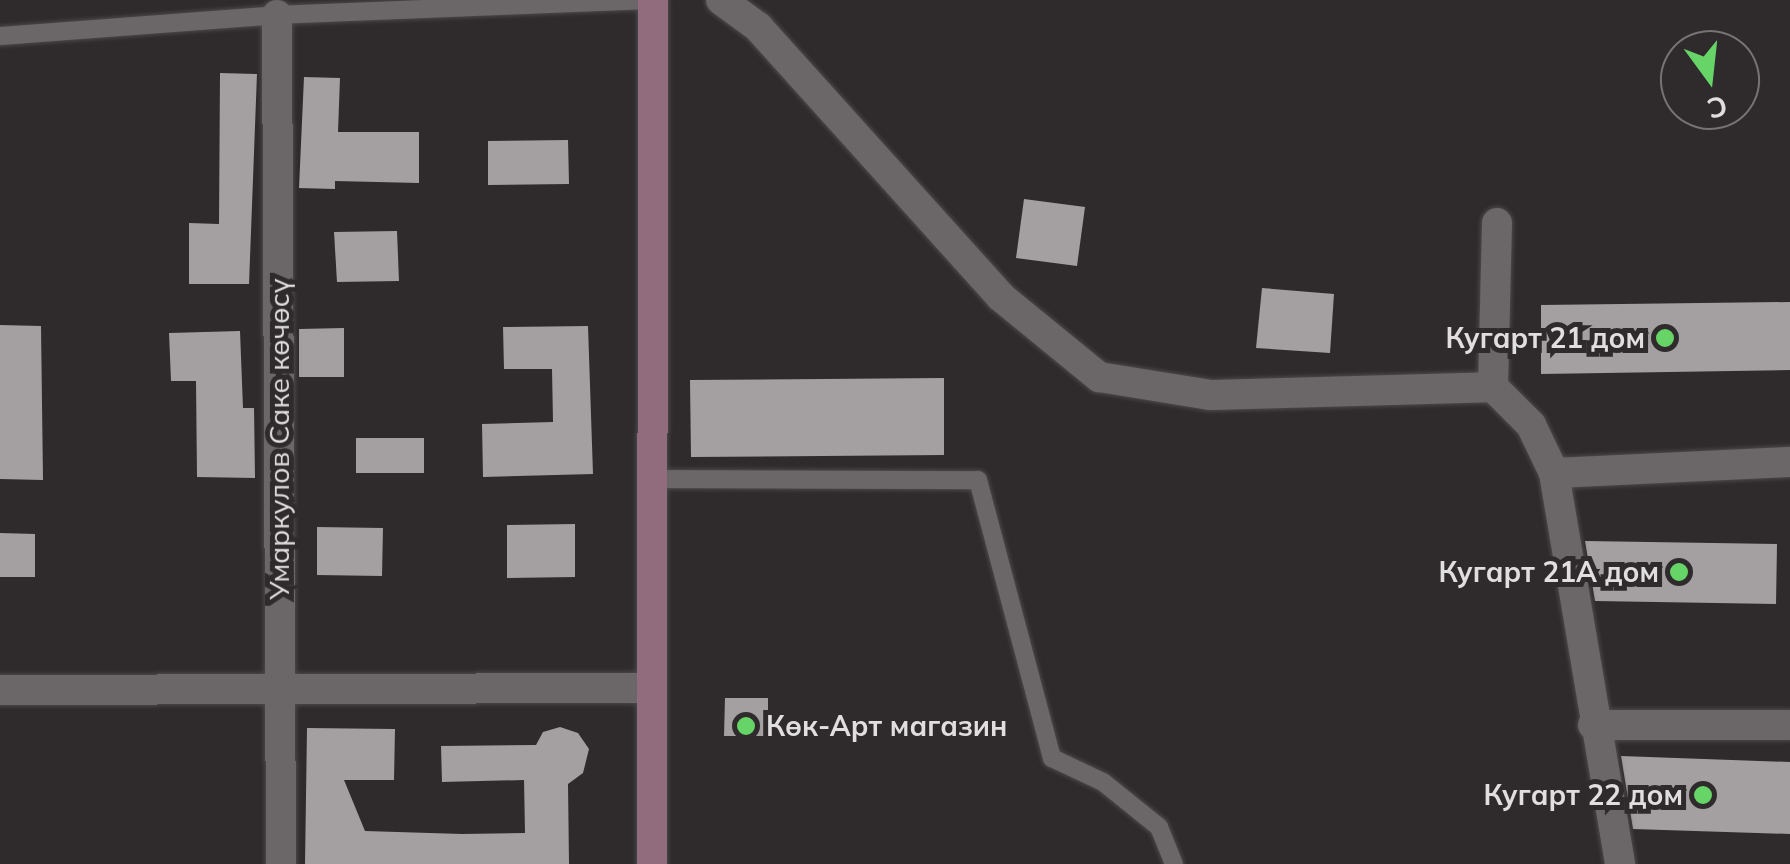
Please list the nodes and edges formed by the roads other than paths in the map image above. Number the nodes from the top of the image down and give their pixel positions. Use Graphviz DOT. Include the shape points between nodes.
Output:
graph roads {
  1 [pos="653,0"];
  2 [pos="722,0"];
  3 [pos="277,15"];
  4 [pos="0,36"];
  5 [pos="1497,224"];
  6 [pos="1493,387"];
  7 [pos="1790,462"];
  8 [pos="1554,474"];
  9 [pos="650,479"];
  10 [pos="649,688"];
  11 [pos="280,689"];
  12 [pos="0,690"];
  13 [pos="1593,725"];
  14 [pos="1790,725"];
  15 [pos="281,864"];
  16 [pos="652,864"];
  17 [pos="1174,864"];
  18 [pos="1620,864"];
  1 -- 3 [label="lane"];
  1 -- 9 [label="main road"];
  2 -- 6 [label="street" via="758,27 1001,296 1099,377 1210,395"];
  3 -- 4 [label="lane"];
  3 -- 11 [label="street, Умаркулов Саке көчөсү"];
  5 -- 6 [label="street"];
  6 -- 8 [label="street" via="1531,424"];
  7 -- 8 [label="street"];
  8 -- 13 [label="street"];
  9 -- 10 [label="main road"];
  9 -- 17 [label="lane" via="978,480 1052,758 1103,782 1159,827"];
  10 -- 11 [label="street"];
  10 -- 16 [label="main road"];
  11 -- 12 [label="street"];
  11 -- 15 [label="street, Умаркулов Саке көчөсү"];
  13 -- 14 [label="street"];
  13 -- 18 [label="street"];
}
